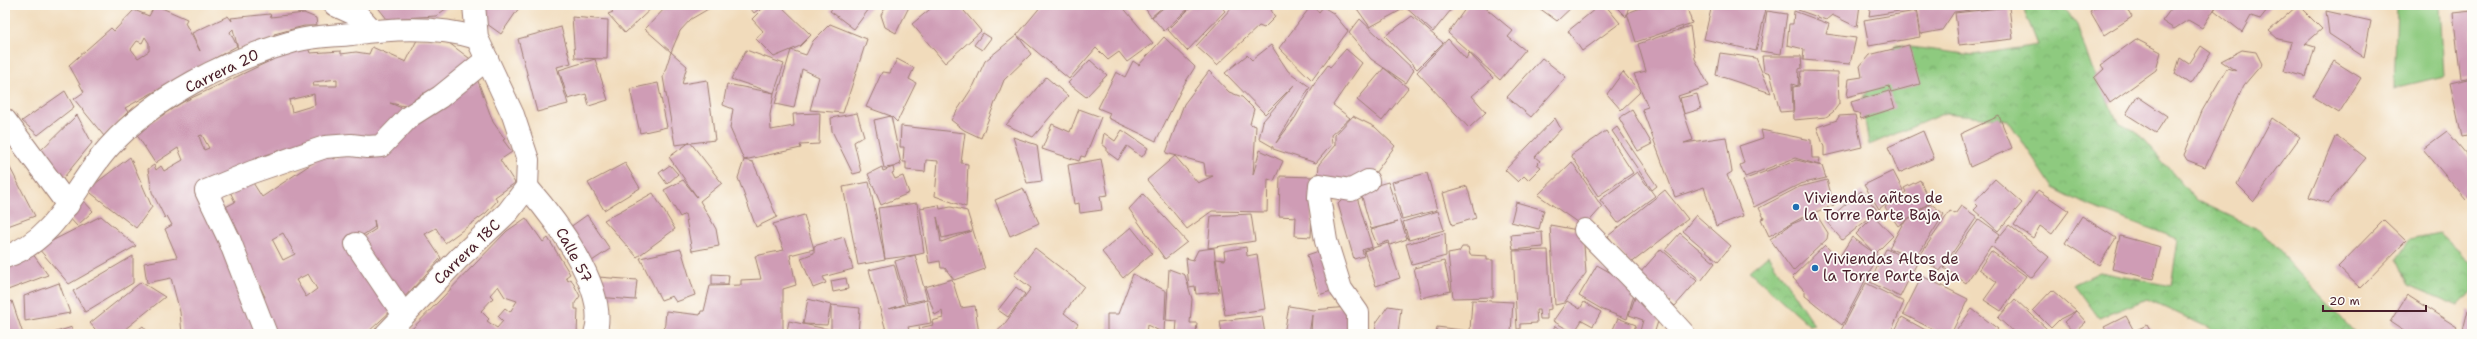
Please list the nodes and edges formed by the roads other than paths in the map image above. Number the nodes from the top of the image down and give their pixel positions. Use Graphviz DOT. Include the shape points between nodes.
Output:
graph roads {
  1 [pos="335,5"];
  2 [pos="474,5"];
  3 [pos="373,31"];
  4 [pos="477,38"];
  5 [pos="488,61"];
  6 [pos="5,120"];
  7 [pos="1368,181"];
  8 [pos="527,187"];
  9 [pos="68,205"];
  10 [pos="1585,230"];
  11 [pos="356,244"];
  12 [pos="5,257"];
  13 [pos="404,315"];
  14 [pos="266,334"];
  15 [pos="386,334"];
  16 [pos="595,334"];
  17 [pos="1358,334"];
  18 [pos="1684,334"];
  1 -- 3 [label="street" via="359,16"];
  2 -- 4 [label="street"];
  3 -- 4 [label="street, Carrera 20" via="454,31"];
  3 -- 9 [label="street, Carrera 20" via="296,40 246,57 198,79 133,122 108,148"];
  4 -- 5 [label="street"];
  5 -- 8 [label="street" via="512,115 528,160"];
  5 -- 14 [label="street" via="410,116 381,146 351,144 325,147 206,191 234,251"];
  6 -- 9 [label="street"];
  7 -- 17 [label="street" via="1351,190 1320,185 1319,197 1326,241 1341,289 1358,313"];
  8 -- 13 [label="street, Carrera 18C" via="508,212"];
  8 -- 16 [label="street, Calle 57" via="566,235 592,289 598,311"];
  9 -- 12 [label="street, Carrera 20" via="45,234"];
  10 -- 18 [label="street" via="1643,288"];
  11 -- 13 [label="street"];
  13 -- 15 [label="street, Carrera 18C"];
}
